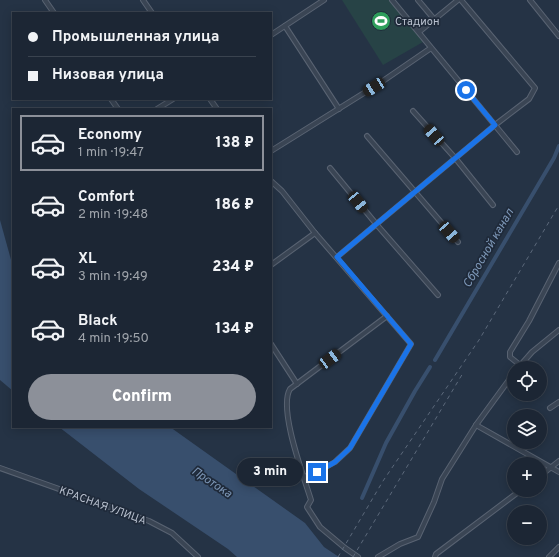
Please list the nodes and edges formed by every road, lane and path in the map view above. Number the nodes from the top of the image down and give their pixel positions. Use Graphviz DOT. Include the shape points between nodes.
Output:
graph roads {
  1 [pos="46,0"];
  2 [pos="143,0"];
  3 [pos="324,0"];
  4 [pos="392,0"];
  5 [pos="418,0"];
  6 [pos="458,0"];
  7 [pos="461,0"];
  8 [pos="530,0"];
  9 [pos="53,12"];
  10 [pos="151,12"];
  11 [pos="434,20"];
  12 [pos="284,26"];
  13 [pos="419,32"];
  14 [pos="272,34"];
  15 [pos="559,36"];
  16 [pos="432,48"];
  17 [pos="171,100"];
  18 [pos="159,108"];
  19 [pos="338,110"];
  20 [pos="413,111"];
  21 [pos="495,125"];
  22 [pos="366,136"];
  23 [pos="272,150"];
  24 [pos="517,152"];
  25 [pos="456,159"];
  26 [pos="330,168"];
  27 [pos="272,182"];
  28 [pos="415,193"];
  29 [pos="493,205"];
  30 [pos="377,225"];
  31 [pos="315,233"];
  32 [pos="458,242"];
  33 [pos="337,257"];
  34 [pos="559,263"];
  35 [pos="272,264"];
  36 [pos="438,295"];
  37 [pos="387,316"];
  38 [pos="559,330"];
  39 [pos="272,346"];
  40 [pos="514,361"];
  41 [pos="524,361"];
  42 [pos="507,383"];
  43 [pos="297,384"];
  44 [pos="559,402"];
  45 [pos="550,408"];
  46 [pos="476,425"];
  47 [pos="559,462"];
  48 [pos="0,468"];
  49 [pos="550,468"];
  50 [pos="547,470"];
  51 [pos="559,472"];
  52 [pos="304,477"];
  53 [pos="512,497"];
  54 [pos="559,547"];
  55 [pos="198,557"];
  56 [pos="358,557"];
  57 [pos="378,557"];
  58 [pos="435,557"];
  59 [pos="549,557"];
  1 -- 9 [label="street"];
  2 -- 10 [label="street"];
  3 -- 12 [label="street"];
  4 -- 13 [label="street"];
  5 -- 11 [label="street"];
  6 -- 11 [label="street"];
  7 -- 21 [label="street" via="534,88 529,99"];
  8 -- 15 [label="street"];
  11 -- 13 [label="street"];
  12 -- 14 [label="street"];
  12 -- 19 [label="street"];
  13 -- 16 [label="street"];
  16 -- 19 [label="street"];
  16 -- 21 [label="street"];
  17 -- 18 [label="street"];
  19 -- 23 [label="street"];
  20 -- 25 [label="street"];
  21 -- 24 [label="street"];
  21 -- 25 [label="street"];
  22 -- 28 [label="street"];
  25 -- 28 [label="street"];
  25 -- 29 [label="street"];
  26 -- 30 [label="street"];
  27 -- 31 [label="street"];
  28 -- 30 [label="street"];
  28 -- 32 [label="street"];
  30 -- 33 [label="street"];
  30 -- 36 [label="street"];
  31 -- 33 [label="street"];
  31 -- 35 [label="street"];
  33 -- 37 [label="street"];
  34 -- 40 [label="street" via="510,352 510,357"];
  37 -- 43 [label="street"];
  37 -- 52 [label="street" via="411,344 350,448 335,462"];
  38 -- 41 [label="street"];
  39 -- 43 [label="street"];
  42 -- 46 [label="street"];
  43 -- 52 [label="street" via="287,393 288,419"];
  44 -- 45 [label="street"];
  46 -- 49 [label="street"];
  46 -- 57 [label="street" via="442,479 418,537"];
  47 -- 49 [label="street"];
  48 -- 55 [label="street, КРАСНАЯ УЛИЦА" via="149,521 172,533"];
  49 -- 50 [label="street"];
  49 -- 51 [label="street"];
  52 -- 56 [label="street" via="311,500 307,507 320,527"];
  53 -- 58 [label="street"];
  54 -- 59 [label="street"];
}
